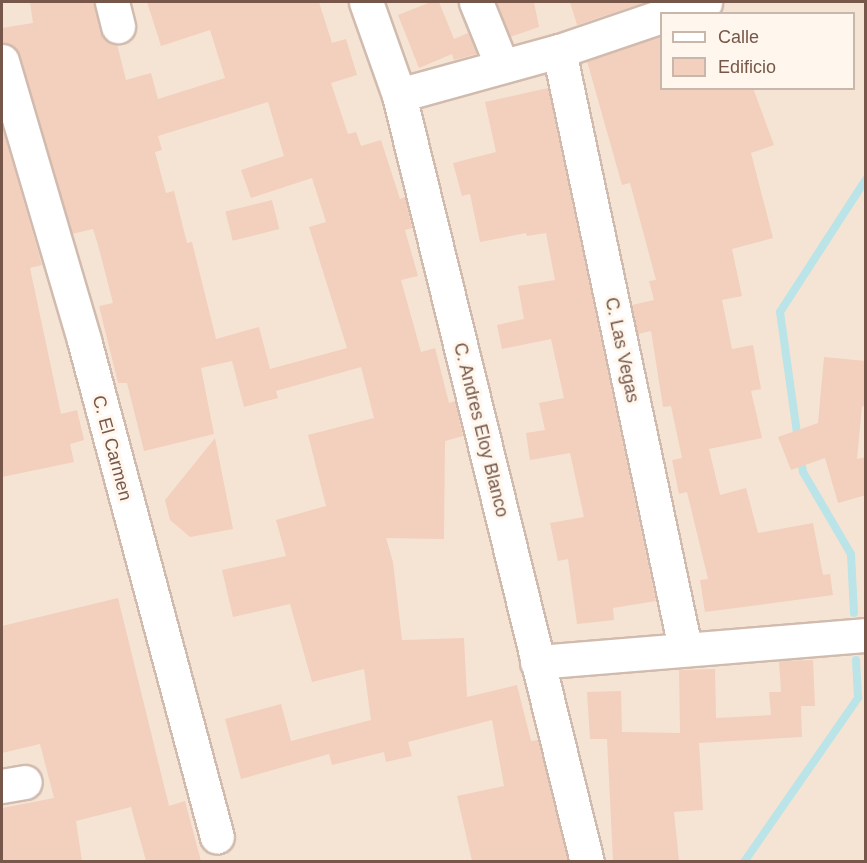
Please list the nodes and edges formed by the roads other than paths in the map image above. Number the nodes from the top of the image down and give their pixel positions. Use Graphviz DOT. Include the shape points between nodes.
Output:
graph roads {
  1 [pos="366,2"];
  2 [pos="476,2"];
  3 [pos="705,2"];
  4 [pos="675,12"];
  5 [pos="660,17"];
  6 [pos="559,51"];
  7 [pos="2,61"];
  8 [pos="502,66"];
  9 [pos="399,95"];
  10 [pos="866,634"];
  11 [pos="684,648"];
  12 [pos="537,662"];
  13 [pos="217,837"];
  14 [pos="587,861"];
  1 -- 9 [label="street, C. Andres Eloy Blanco"];
  2 -- 8 [label="street"];
  3 -- 4 [label="street"];
  5 -- 6 [label="street"];
  6 -- 8 [label="street"];
  6 -- 11 [label="street, C. Las Vegas"];
  7 -- 13 [label="street, C. El Carmen" via="84,340"];
  8 -- 9 [label="street"];
  9 -- 12 [label="street, C. Andres Eloy Blanco"];
  10 -- 11 [label="street"];
  11 -- 12 [label="street"];
  12 -- 14 [label="street, C. Andres Eloy Blanco"];
}
